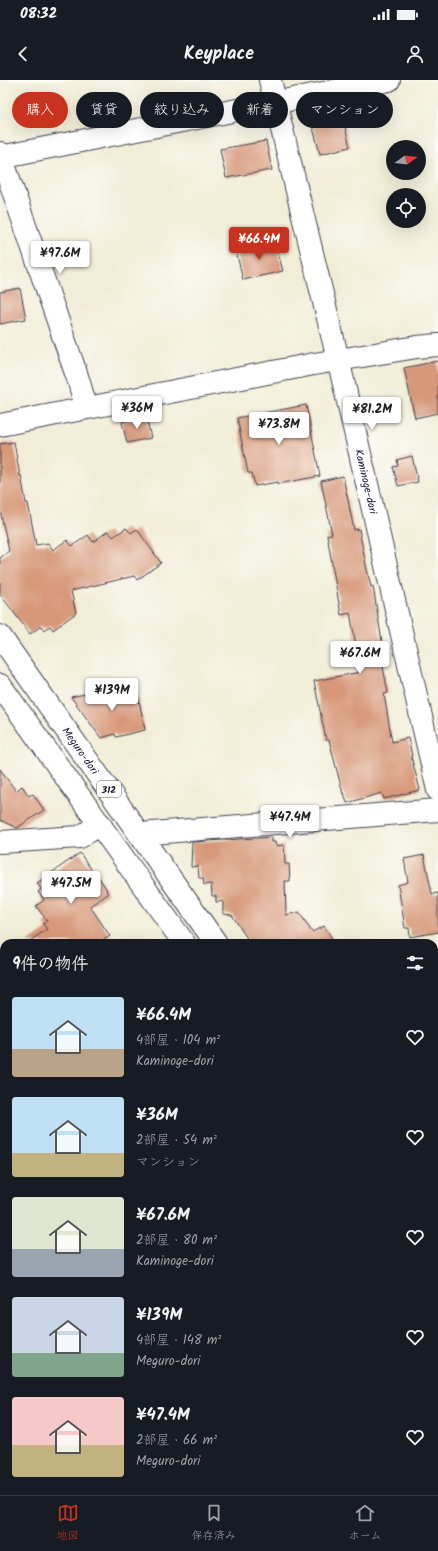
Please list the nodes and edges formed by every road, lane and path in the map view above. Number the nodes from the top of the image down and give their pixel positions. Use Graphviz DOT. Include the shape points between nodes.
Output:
graph roads {
  1 [pos="270,80"];
  2 [pos="389,80"];
  3 [pos="273,92"];
  4 [pos="288,101"];
  5 [pos="232,111"];
  6 [pos="282,128"];
  7 [pos="0,155"];
  8 [pos="438,345"];
  9 [pos="338,360"];
  10 [pos="86,408"];
  11 [pos="0,425"];
  12 [pos="0,636"];
  13 [pos="0,685"];
  14 [pos="438,790"];
  15 [pos="438,810"];
  16 [pos="100,824"];
  17 [pos="140,834"];
  18 [pos="0,842"];
  19 [pos="181,939"];
  20 [pos="213,939"];
  1 -- 3 [label="street, Kaminoge-dori"];
  2 -- 4 [label="street"];
  5 -- 7 [label="street"];
  6 -- 9 [label="street, Kaminoge-dori"];
  7 -- 10 [label="street"];
  8 -- 9 [label="street"];
  9 -- 10 [label="street"];
  9 -- 14 [label="street, Kaminoge-dori"];
  10 -- 11 [label="street"];
  12 -- 17 [label="street, Meguro-dori / 312"];
  13 -- 16 [label="street, 312"];
  15 -- 17 [label="street"];
  16 -- 18 [label="street" via="80,836"];
  16 -- 19 [label="street, 312"];
  17 -- 20 [label="street, Meguro-dori / 312"];
}
